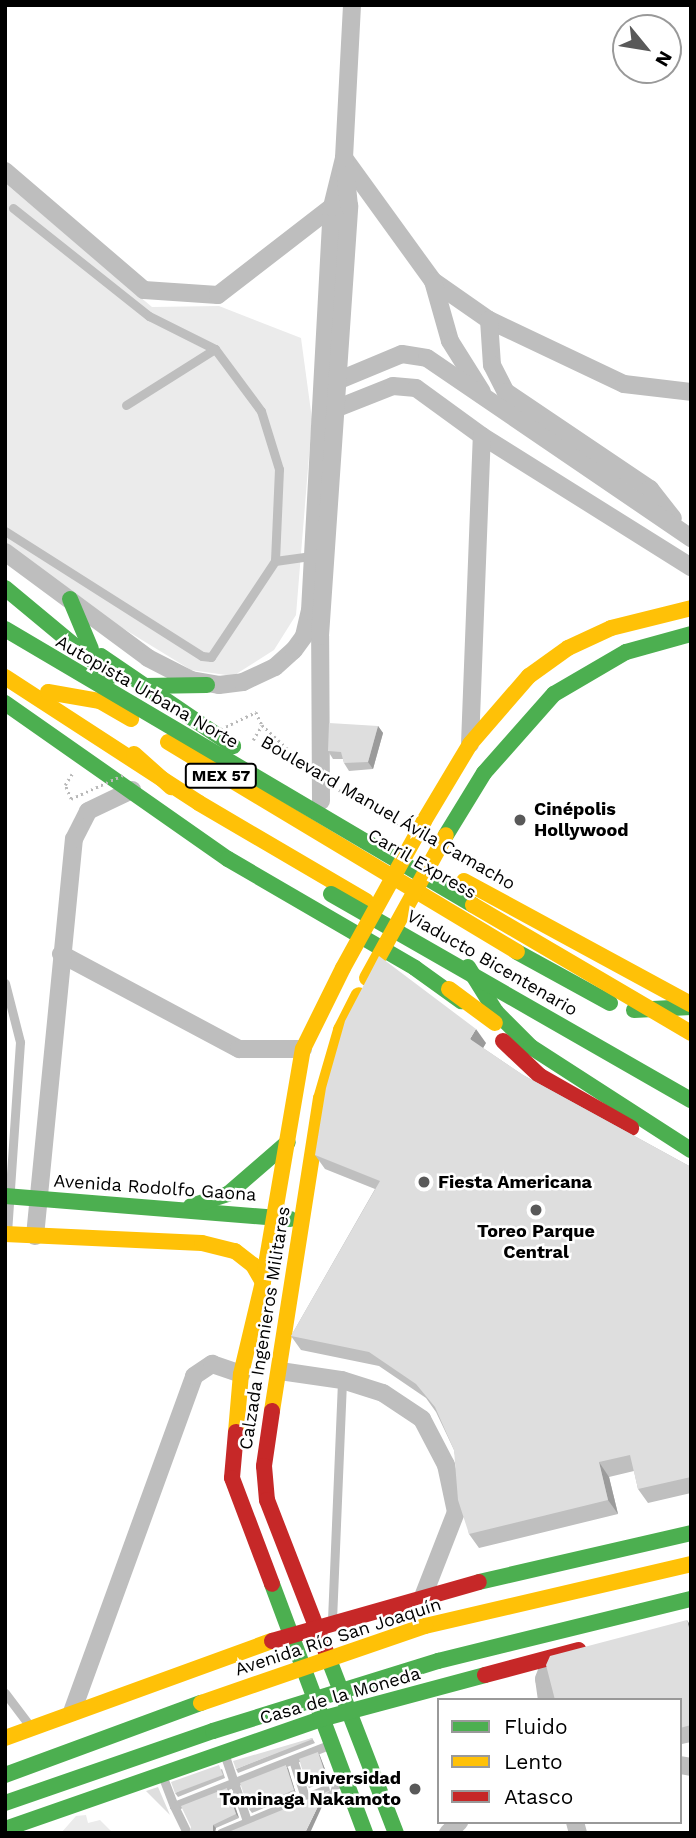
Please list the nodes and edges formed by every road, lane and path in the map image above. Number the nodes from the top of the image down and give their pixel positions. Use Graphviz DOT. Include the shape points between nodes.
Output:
graph roads {
  1 [pos="352,5"];
  2 [pos="344,158"];
  3 [pos="5,171"];
  4 [pos="332,206"];
  5 [pos="13,208"];
  6 [pos="433,281"];
  7 [pos="489,320"];
  8 [pos="215,349"];
  9 [pos="330,378"];
  10 [pos="459,380"];
  11 [pos="691,392"];
  12 [pos="487,400"];
  13 [pos="126,405"];
  14 [pos="328,409"];
  15 [pos="448,411"];
  16 [pos="482,436"];
  17 [pos="5,531"];
  18 [pos="687,535"];
  19 [pos="5,552"];
  20 [pos="319,556"];
  21 [pos="275,561"];
  22 [pos="691,567"];
  23 [pos="5,591"];
  24 [pos="70,599"];
  25 [pos="691,608"];
  26 [pos="5,614"];
  27 [pos="5,629"];
  28 [pos="691,634"];
  29 [pos="91,649"];
  30 [pos="5,664"];
  31 [pos="59,664"];
  32 [pos="5,677"];
  33 [pos="207,685"];
  34 [pos="144,686"];
  35 [pos="48,692"];
  36 [pos="5,703"];
  37 [pos="499,708"];
  38 [pos="256,712"];
  39 [pos="133,721"];
  40 [pos="262,725"];
  41 [pos="519,729"];
  42 [pos="186,737"];
  43 [pos="470,744"];
  44 [pos="168,782"];
  45 [pos="65,785"];
  46 [pos="132,790"];
  47 [pos="71,799"];
  48 [pos="313,804"];
  49 [pos="61,954"];
  50 [pos="461,956"];
  51 [pos="5,983"];
  52 [pos="449,989"];
  53 [pos="691,1005"];
  54 [pos="623,1010"];
  55 [pos="570,1017"];
  56 [pos="691,1033"];
  57 [pos="691,1041"];
  58 [pos="303,1049"];
  59 [pos="691,1050"];
  60 [pos="544,1070"];
  61 [pos="630,1086"];
  62 [pos="691,1086"];
  63 [pos="691,1100"];
  64 [pos="625,1104"];
  65 [pos="590,1106"];
  66 [pos="691,1135"];
  67 [pos="288,1142"];
  68 [pos="691,1150"];
  69 [pos="691,1160"];
  70 [pos="8,1196"];
  71 [pos="39,1199"];
  72 [pos="180,1210"];
  73 [pos="274,1217"];
  74 [pos="301,1220"];
  75 [pos="6,1234"];
  76 [pos="35,1236"];
  77 [pos="263,1282"];
  78 [pos="280,1371"];
  79 [pos="241,1374"];
  80 [pos="342,1380"];
  81 [pos="691,1533"];
  82 [pos="691,1544"];
  83 [pos="691,1564"];
  84 [pos="606,1585"];
  85 [pos="424,1594"];
  86 [pos="691,1599"];
  87 [pos="332,1622"];
  88 [pos="315,1627"];
  89 [pos="290,1634"];
  90 [pos="603,1644"];
  91 [pos="552,1658"];
  92 [pos="5,1693"];
  93 [pos="547,1698"];
  94 [pos="349,1711"];
  95 [pos="72,1712"];
  96 [pos="321,1719"];
  97 [pos="31,1728"];
  98 [pos="5,1738"];
  99 [pos="331,1744"];
  100 [pos="224,1752"];
  101 [pos="293,1760"];
  102 [pos="162,1773"];
  103 [pos="5,1775"];
  104 [pos="345,1781"];
  105 [pos="235,1782"];
  106 [pos="305,1798"];
  107 [pos="5,1804"];
  108 [pos="174,1806"];
  109 [pos="57,1809"];
  110 [pos="248,1824"];
  111 [pos="5,1829"];
  112 [pos="47,1833"];
  113 [pos="187,1833"];
  114 [pos="221,1833"];
  115 [pos="365,1833"];
  116 [pos="396,1833"];
  1 -- 2 [label="street"];
  2 -- 4 [label="street"];
  2 -- 6 [label="street"];
  2 -- 9 [label="street" via="349,206"];
  3 -- 4 [label="street" via="144,290 218,295"];
  4 -- 9 [label="street"];
  5 -- 8 [label="lane" via="149,316"];
  6 -- 7 [label="street"];
  6 -- 12 [label="street" via="450,341"];
  7 -- 11 [label="street" via="624,384"];
  7 -- 18 [label="street" via="492,365 506,392 650,489"];
  8 -- 13 [label="lane"];
  8 -- 21 [label="lane" via="261,411 276,448"];
  9 -- 10 [label="street" via="402,354 427,358"];
  9 -- 14 [label="street"];
  10 -- 12 [label="street"];
  10 -- 15 [label="street"];
  12 -- 18 [label="street"];
  14 -- 15 [label="street" via="393,386 416,388"];
  14 -- 20 [label="street"];
  15 -- 16 [label="street"];
  16 -- 22 [label="street"];
  16 -- 43 [label="street"];
  17 -- 21 [label="lane" via="202,656 218,653"];
  19 -- 24 [label="street"];
  20 -- 21 [label="lane"];
  20 -- 33 [label="street" via="304,636 285,659 254,678"];
  20 -- 48 [label="street"];
  23 -- 29 [label="main road, Boulevard Manuel Ávila Camacho"];
  23 -- 42 [label="main road, bridge"];
  24 -- 29 [label="main road"];
  24 -- 33 [label="street" via="162,667"];
  25 -- 37 [label="main road, Calzada Ingenieros Militares" via="611,628 568,648 529,676"];
  26 -- 54 [label="main road, MEX 57" via="171,744 233,784 451,915"];
  27 -- 31 [label="main road, Autopista Urbana Norte, bridge"];
  28 -- 41 [label="main road, Calzada Ingenieros Militares" via="642,646 591,670 554,694"];
  29 -- 34 [label="main road, Boulevard Manuel Ávila Camacho"];
  30 -- 35 [label="main road"];
  31 -- 39 [label="main road, Carril Express, bridge"];
  31 -- 42 [label="main road, Autopista Urbana Norte, bridge"];
  32 -- 44 [label="main road, MEX 57"];
  33 -- 34 [label="main road"];
  34 -- 48 [label="main road, Boulevard Manuel Ávila Camacho"];
  35 -- 39 [label="main road, Carril Express" via="100,701"];
  35 -- 63 [label="main road, Viaducto Bicentenario, bridge" via="108,733 209,819 273,861"];
  36 -- 44 [label="main road" via="27,711 143,779"];
  36 -- 46 [label="main road"];
  37 -- 41 [label="main road"];
  37 -- 43 [label="main road, Calzada Ingenieros Militares"];
  38 -- 40 [label="path"];
  39 -- 57 [label="main road, Carril Express, bridge"];
  41 -- 74 [label="main road, Calzada Ingenieros Militares, bridge" via="446,835 341,1030 321,1099"];
  42 -- 48 [label="main road, Autopista Urbana Norte, bridge"];
  43 -- 58 [label="main road, Calzada Ingenieros Militares, bridge" via="342,968"];
  44 -- 50 [label="main road, MEX 57"];
  45 -- 47 [label="path"];
  46 -- 49 [label="street" via="88,811 74,839"];
  46 -- 52 [label="main road" via="228,859"];
  48 -- 53 [label="main road, Boulevard Manuel Ávila Camacho"];
  48 -- 56 [label="main road, bridge"];
  49 -- 58 [label="street" via="239,1049"];
  49 -- 71 [label="street"];
  50 -- 55 [label="main road, MEX 57"];
  50 -- 64 [label="main road" via="496,1012 531,1047"];
  51 -- 70 [label="lane" via="20,1042"];
  52 -- 60 [label="main road" via="490,1018"];
  52 -- 65 [label="main road" via="540,1076"];
  53 -- 54 [label="main road"];
  54 -- 59 [label="main road, MEX 57"];
  55 -- 61 [label="main road"];
  55 -- 62 [label="main road, MEX 57"];
  58 -- 67 [label="main road, Calzada Ingenieros Militares"];
  60 -- 65 [label="main road"];
  60 -- 68 [label="main road" via="588,1090 641,1128"];
  64 -- 66 [label="main road"];
  64 -- 68 [label="main road"];
  65 -- 69 [label="main road"];
  67 -- 72 [label="main road" via="228,1194"];
  67 -- 73 [label="main road, Calzada Ingenieros Militares"];
  70 -- 71 [label="main road, Avenida Rodolfo Gaona"];
  70 -- 75 [label="lane"];
  71 -- 72 [label="main road, Avenida Rodolfo Gaona"];
  71 -- 76 [label="street"];
  72 -- 73 [label="main road, Avenida Rodolfo Gaona"];
  73 -- 74 [label="main road, Avenida Rodolfo Gaona"];
  73 -- 77 [label="main road, Calzada Ingenieros Militares"];
  74 -- 78 [label="main road, Calzada Ingenieros Militares"];
  75 -- 76 [label="main road"];
  76 -- 77 [label="main road" via="202,1243 235,1251 253,1265"];
  77 -- 79 [label="main road, Calzada Ingenieros Militares"];
  78 -- 80 [label="street"];
  78 -- 88 [label="main road, Calzada Ingenieros Militares" via="264,1466 267,1500"];
  79 -- 89 [label="main road, Calzada Ingenieros Militares" via="232,1478"];
  79 -- 95 [label="street" via="212,1364 194,1376"];
  80 -- 85 [label="street" via="383,1393 422,1419 446,1465 456,1512"];
  80 -- 87 [label="lane"];
  81 -- 85 [label="main road"];
  82 -- 84 [label="main road"];
  83 -- 84 [label="main road, Avenida Río San Joaquín"];
  84 -- 103 [label="main road, Avenida Río San Joaquín, bridge" via="425,1626"];
  85 -- 87 [label="main road"];
  86 -- 107 [label="main road, bridge" via="438,1661 213,1731"];
  87 -- 88 [label="main road"];
  88 -- 89 [label="main road"];
  88 -- 94 [label="main road, Calzada Ingenieros Militares"];
  89 -- 95 [label="main road"];
  89 -- 96 [label="main road, Calzada Ingenieros Militares"];
  90 -- 91 [label="main road, Casa de la Moneda"];
  91 -- 93 [label="street" via="544,1679"];
  91 -- 94 [label="main road, Casa de la Moneda"];
  92 -- 97 [label="lane"];
  94 -- 96 [label="main road, Casa de la Moneda"];
  94 -- 116 [label="main road, Calzada Ingenieros Militares"];
  95 -- 97 [label="main road"];
  96 -- 99 [label="main road, Calzada Ingenieros Militares"];
  96 -- 100 [label="main road, Casa de la Moneda"];
  97 -- 98 [label="main road"];
  99 -- 101 [label="lane"];
  99 -- 104 [label="main road, Calzada Ingenieros Militares"];
  100 -- 102 [label="main road, Casa de la Moneda"];
  100 -- 105 [label="lane"];
  101 -- 105 [label="lane"];
  101 -- 106 [label="lane"];
  102 -- 108 [label="lane"];
  102 -- 109 [label="main road, Casa de la Moneda"];
  104 -- 106 [label="lane"];
  104 -- 115 [label="main road, Calzada Ingenieros Militares"];
  105 -- 108 [label="lane"];
  105 -- 110 [label="lane"];
  106 -- 110 [label="lane"];
  108 -- 113 [label="lane"];
  109 -- 111 [label="main road, Casa de la Moneda"];
  109 -- 112 [label="main road"];
  110 -- 114 [label="lane"];
}
